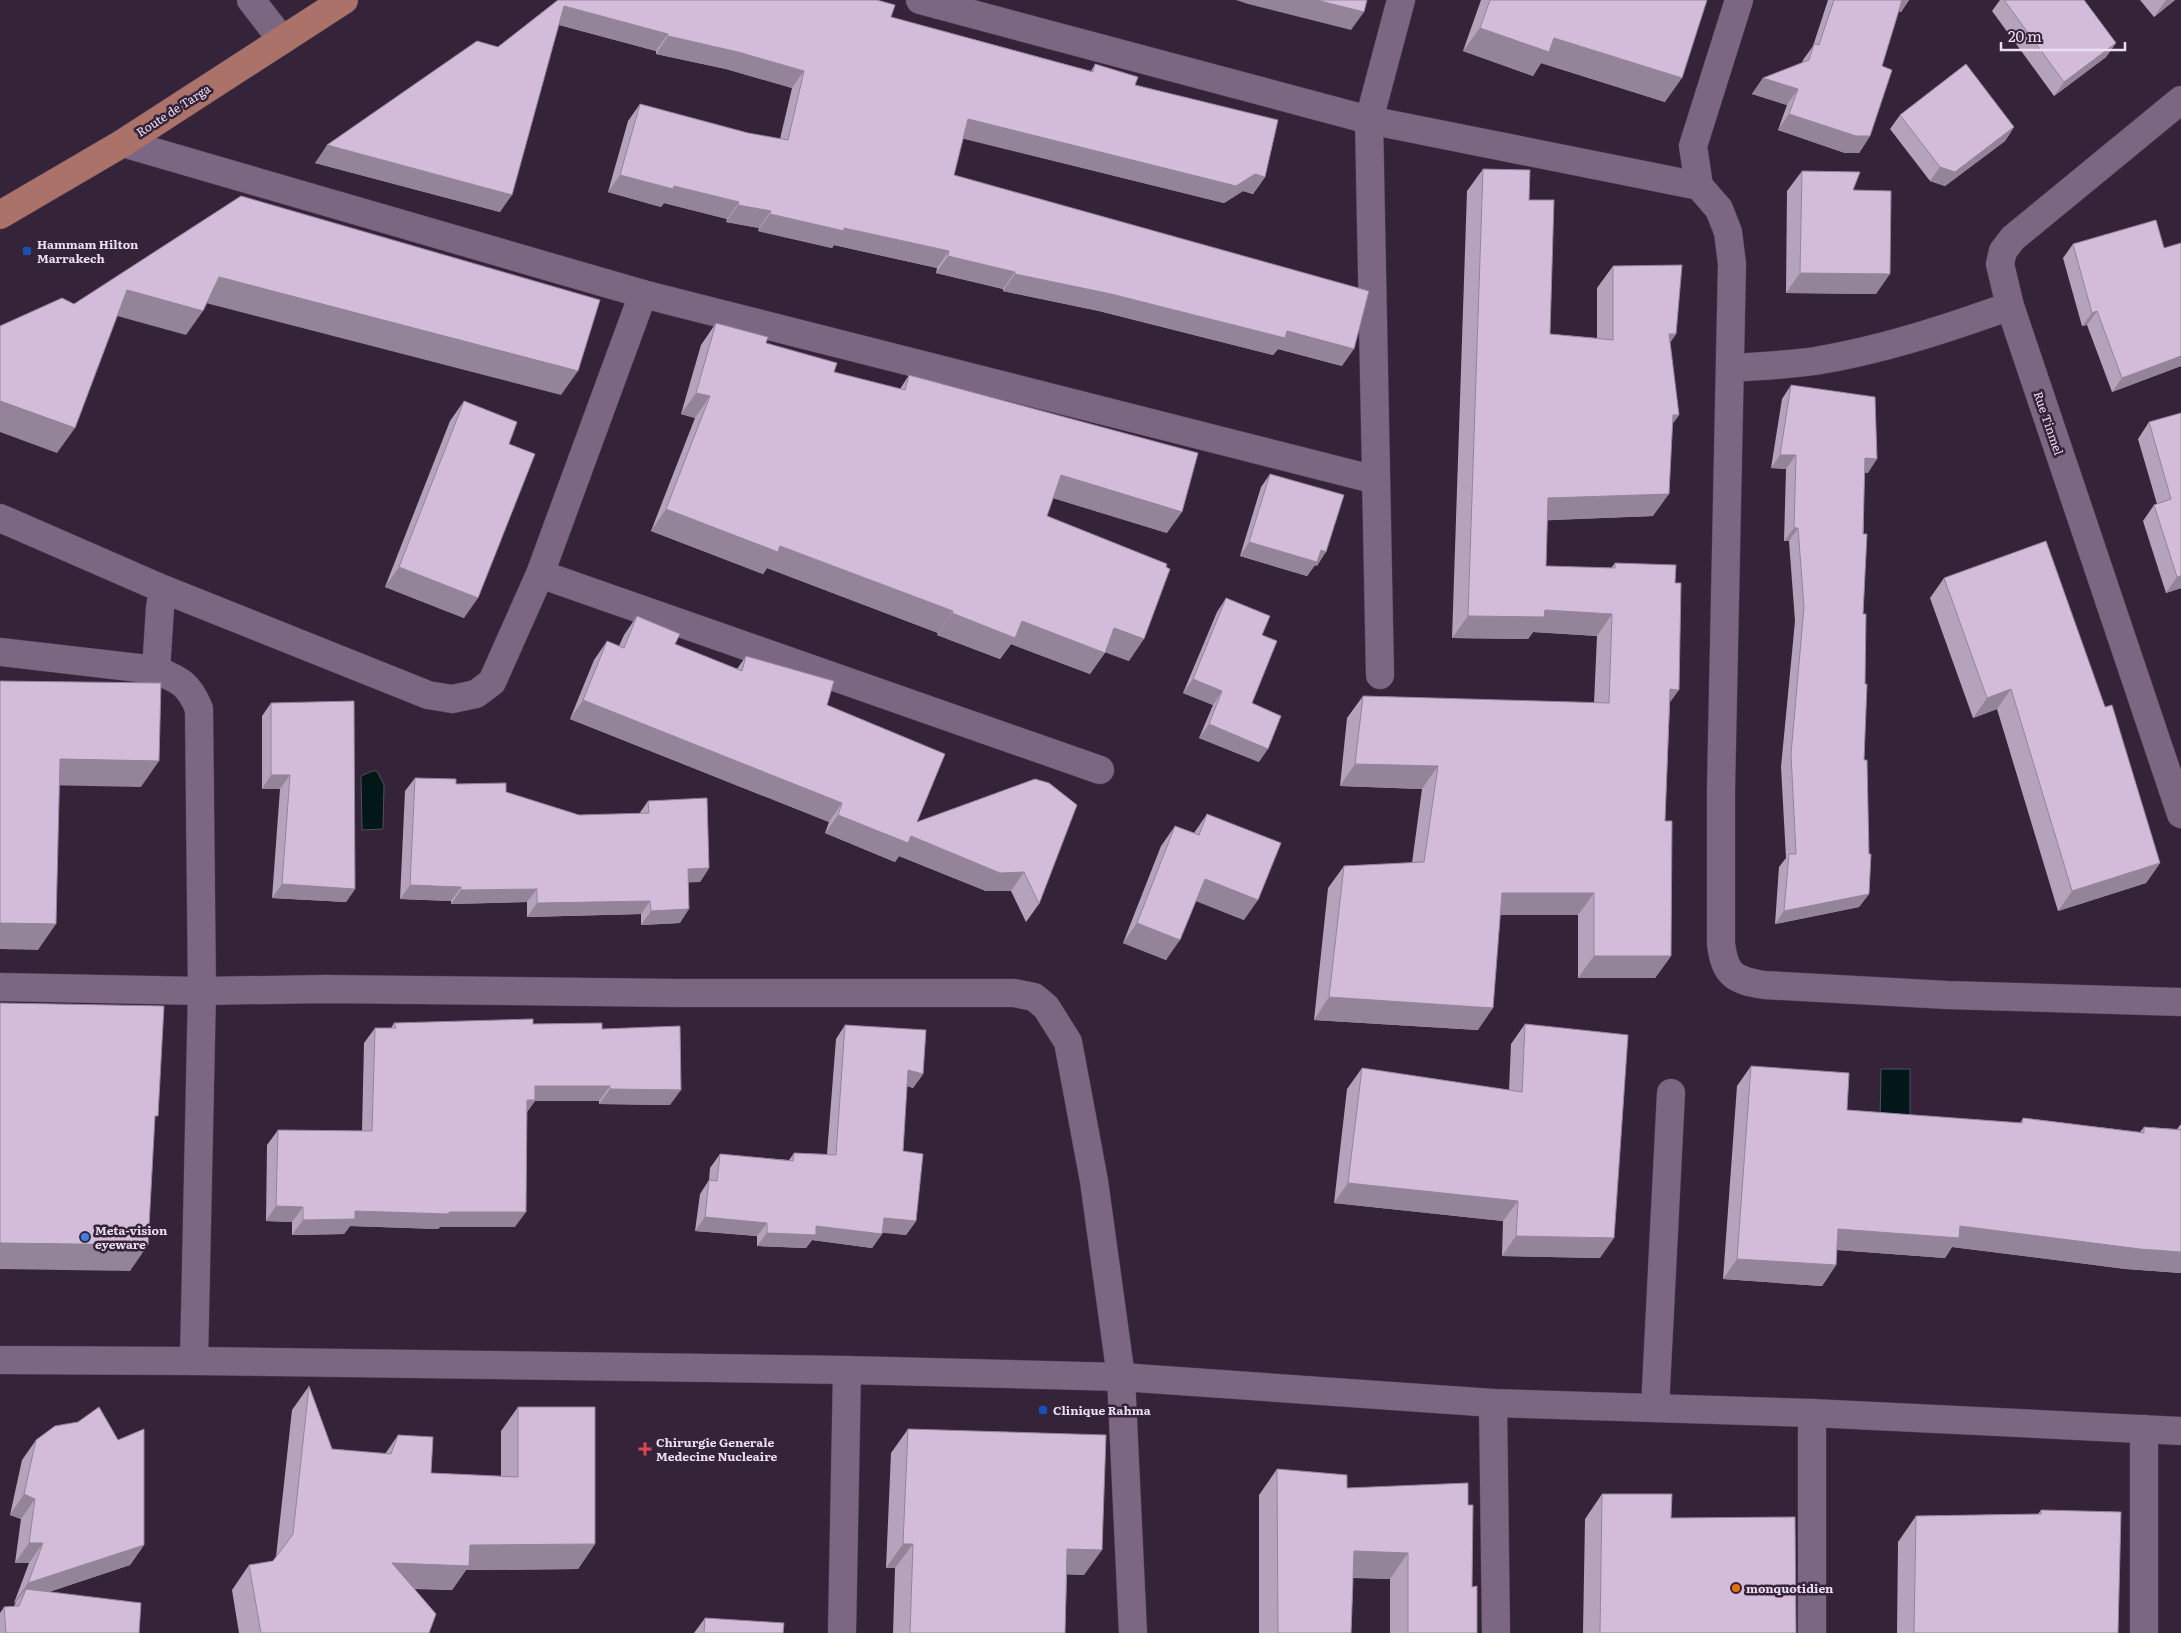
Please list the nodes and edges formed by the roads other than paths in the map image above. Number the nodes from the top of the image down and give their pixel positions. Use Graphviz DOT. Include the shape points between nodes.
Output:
graph roads {
  1 [pos="251,0"];
  2 [pos="344,0"];
  3 [pos="920,0"];
  4 [pos="1401,0"];
  5 [pos="1739,0"];
  6 [pos="282,40"];
  7 [pos="2181,100"];
  8 [pos="1369,120"];
  9 [pos="123,143"];
  10 [pos="1699,186"];
  11 [pos="0,215"];
  12 [pos="643,294"];
  13 [pos="2010,306"];
  14 [pos="1731,368"];
  15 [pos="1376,480"];
  16 [pos="0,518"];
  17 [pos="540,574"];
  18 [pos="163,589"];
  19 [pos="0,652"];
  20 [pos="156,670"];
  21 [pos="1380,676"];
  22 [pos="1100,770"];
  23 [pos="2181,814"];
  24 [pos="0,987"];
  25 [pos="202,991"];
  26 [pos="2181,1002"];
  27 [pos="1671,1093"];
  28 [pos="0,1360"];
  29 [pos="194,1360"];
  30 [pos="847,1370"];
  31 [pos="1121,1377"];
  32 [pos="1493,1403"];
  33 [pos="1655,1408"];
  34 [pos="1812,1413"];
  35 [pos="2144,1429"];
  36 [pos="2181,1431"];
  37 [pos="842,1633"];
  38 [pos="1133,1633"];
  39 [pos="1496,1633"];
  40 [pos="1812,1633"];
  41 [pos="2144,1633"];
  1 -- 6 [label="street"];
  2 -- 6 [label="main road, Route de Targa"];
  3 -- 8 [label="street"];
  4 -- 8 [label="street"];
  5 -- 10 [label="street" via="1693,146"];
  6 -- 9 [label="main road, Route de Targa"];
  7 -- 13 [label="street, Rue Tinmel" via="2013,238 2003,251 2000,264"];
  8 -- 10 [label="street"];
  8 -- 15 [label="street"];
  9 -- 11 [label="main road, Route de Targa"];
  9 -- 12 [label="street"];
  10 -- 14 [label="street" via="1719,209 1728,232 1732,264"];
  12 -- 15 [label="street"];
  12 -- 17 [label="street"];
  13 -- 14 [label="street" via="1874,349 1814,361"];
  13 -- 23 [label="street, Rue Tinmel"];
  14 -- 26 [label="street" via="1721,788 1721,944 1724,964 1734,975 1749,983 1764,985"];
  15 -- 21 [label="street"];
  16 -- 18 [label="street"];
  17 -- 18 [label="street" via="492,682 476,694 452,699 428,694"];
  17 -- 22 [label="street"];
  18 -- 20 [label="street"];
  19 -- 20 [label="street"];
  20 -- 25 [label="street" via="179,680 192,691 199,709"];
  24 -- 25 [label="street"];
  25 -- 29 [label="street"];
  25 -- 31 [label="street" via="1014,993 1034,997 1046,1007 1068,1042 1094,1181"];
  27 -- 33 [label="street"];
  28 -- 29 [label="street"];
  29 -- 30 [label="street"];
  30 -- 31 [label="street"];
  30 -- 37 [label="street"];
  31 -- 32 [label="street"];
  31 -- 38 [label="street"];
  32 -- 33 [label="street"];
  32 -- 39 [label="street"];
  33 -- 34 [label="street"];
  34 -- 35 [label="street"];
  34 -- 40 [label="street"];
  35 -- 36 [label="street"];
  35 -- 41 [label="street"];
}
